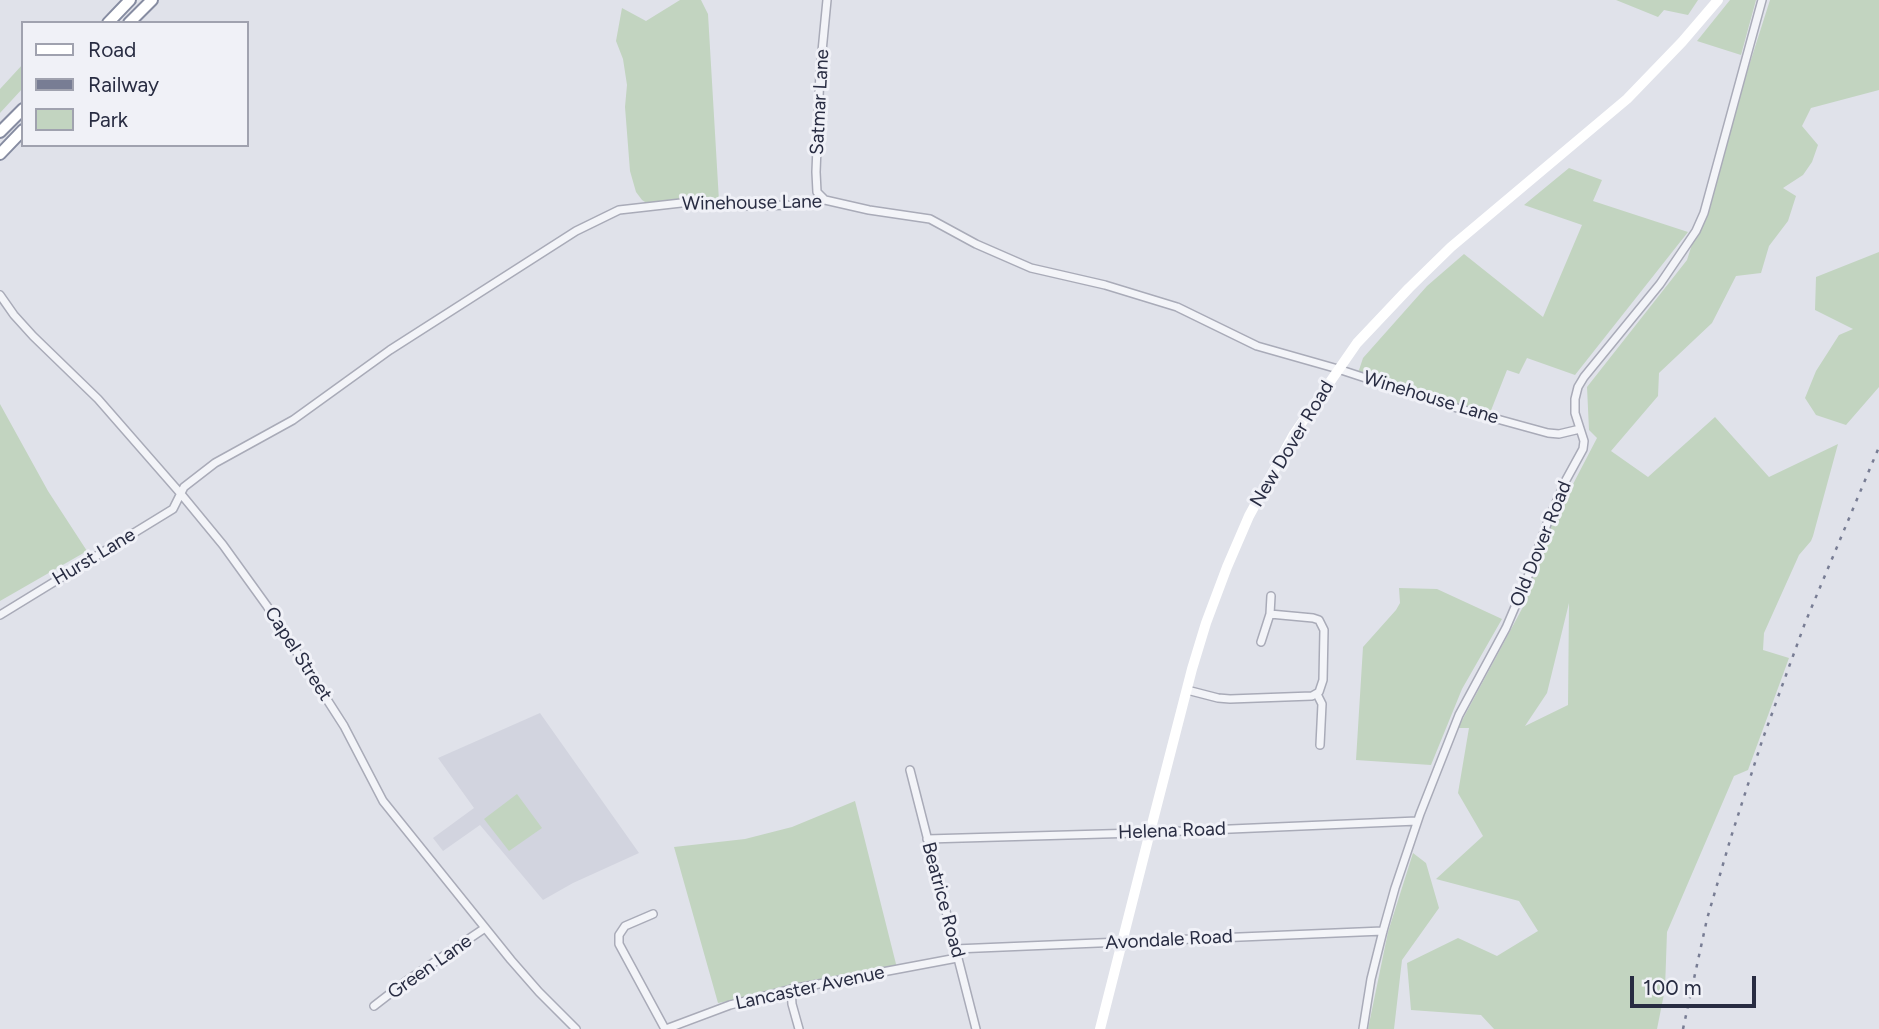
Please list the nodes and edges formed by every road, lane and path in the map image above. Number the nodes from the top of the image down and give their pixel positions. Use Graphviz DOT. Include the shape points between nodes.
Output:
graph roads {
  1 [pos="130,0"];
  2 [pos="152,0"];
  3 [pos="827,0"];
  4 [pos="1718,0"];
  5 [pos="1762,0"];
  6 [pos="110,21"];
  7 [pos="131,21"];
  8 [pos="21,111"];
  9 [pos="0,132"];
  10 [pos="21,132"];
  11 [pos="0,154"];
  12 [pos="825,200"];
  13 [pos="0,295"];
  14 [pos="1338,369"];
  15 [pos="1580,429"];
  16 [pos="181,494"];
  17 [pos="1271,596"];
  18 [pos="1270,614"];
  19 [pos="0,615"];
  20 [pos="1261,642"];
  21 [pos="1187,690"];
  22 [pos="1317,694"];
  23 [pos="1320,745"];
  24 [pos="909,771"];
  25 [pos="1417,821"];
  26 [pos="1150,832"];
  27 [pos="927,839"];
  28 [pos="653,914"];
  29 [pos="485,928"];
  30 [pos="1383,931"];
  31 [pos="1123,942"];
  32 [pos="956,949"];
  33 [pos="957,958"];
  34 [pos="791,989"];
  35 [pos="374,1006"];
  36 [pos="576,1029"];
  37 [pos="665,1029"];
  38 [pos="799,1029"];
  39 [pos="976,1029"];
  40 [pos="1100,1029"];
  41 [pos="1363,1029"];
  1 -- 6 [label="highway"];
  2 -- 7 [label="highway"];
  3 -- 12 [label="street, Satmar Lane" via="816,172 817,192"];
  4 -- 14 [label="main road, New Dover Road" via="1627,99 1436,260 1379,318"];
  5 -- 15 [label="street, Old Dover Road" via="1704,213 1681,256 1580,384 1574,403"];
  8 -- 9 [label="highway"];
  10 -- 11 [label="highway"];
  12 -- 14 [label="street, Winehouse Lane" via="930,219 1031,268 1177,307 1257,346"];
  12 -- 16 [label="street, Winehouse Lane" via="743,206 690,202 619,210 576,231 390,351 293,420 215,463"];
  13 -- 16 [label="street, Capel Street"];
  14 -- 15 [label="street, Winehouse Lane" via="1548,433"];
  14 -- 21 [label="main road, New Dover Road" via="1294,434 1249,516 1218,589"];
  15 -- 25 [label="street, Old Dover Road" via="1581,455 1548,521 1506,628 1459,715"];
  16 -- 19 [label="street, Hurst Lane" via="173,509"];
  16 -- 29 [label="street, Capel Street" via="267,606 344,726 383,800"];
  17 -- 18 [label="street"];
  18 -- 20 [label="street"];
  18 -- 22 [label="street" via="1313,618 1321,623 1323,680"];
  21 -- 22 [label="street" via="1224,698"];
  21 -- 26 [label="main road, New Dover Road"];
  22 -- 23 [label="street" via="1322,704"];
  24 -- 27 [label="street, Beatrice Road"];
  25 -- 26 [label="street, Helena Road"];
  25 -- 30 [label="street, Old Dover Road"];
  26 -- 27 [label="street, Helena Road"];
  26 -- 31 [label="main road, New Dover Road"];
  27 -- 32 [label="street, Beatrice Road"];
  28 -- 37 [label="street" via="625,926 619,944"];
  29 -- 35 [label="street, Green Lane"];
  29 -- 36 [label="street, Capel Street"];
  30 -- 31 [label="street, Avondale Road"];
  30 -- 41 [label="street, Old Dover Road"];
  31 -- 32 [label="street, Avondale Road"];
  31 -- 40 [label="main road, New Dover Road"];
  32 -- 33 [label="street, Beatrice Road"];
  33 -- 34 [label="street, Lancaster Avenue"];
  33 -- 39 [label="street, Beatrice Road"];
  34 -- 37 [label="street, Lancaster Avenue"];
  34 -- 38 [label="street"];
}
